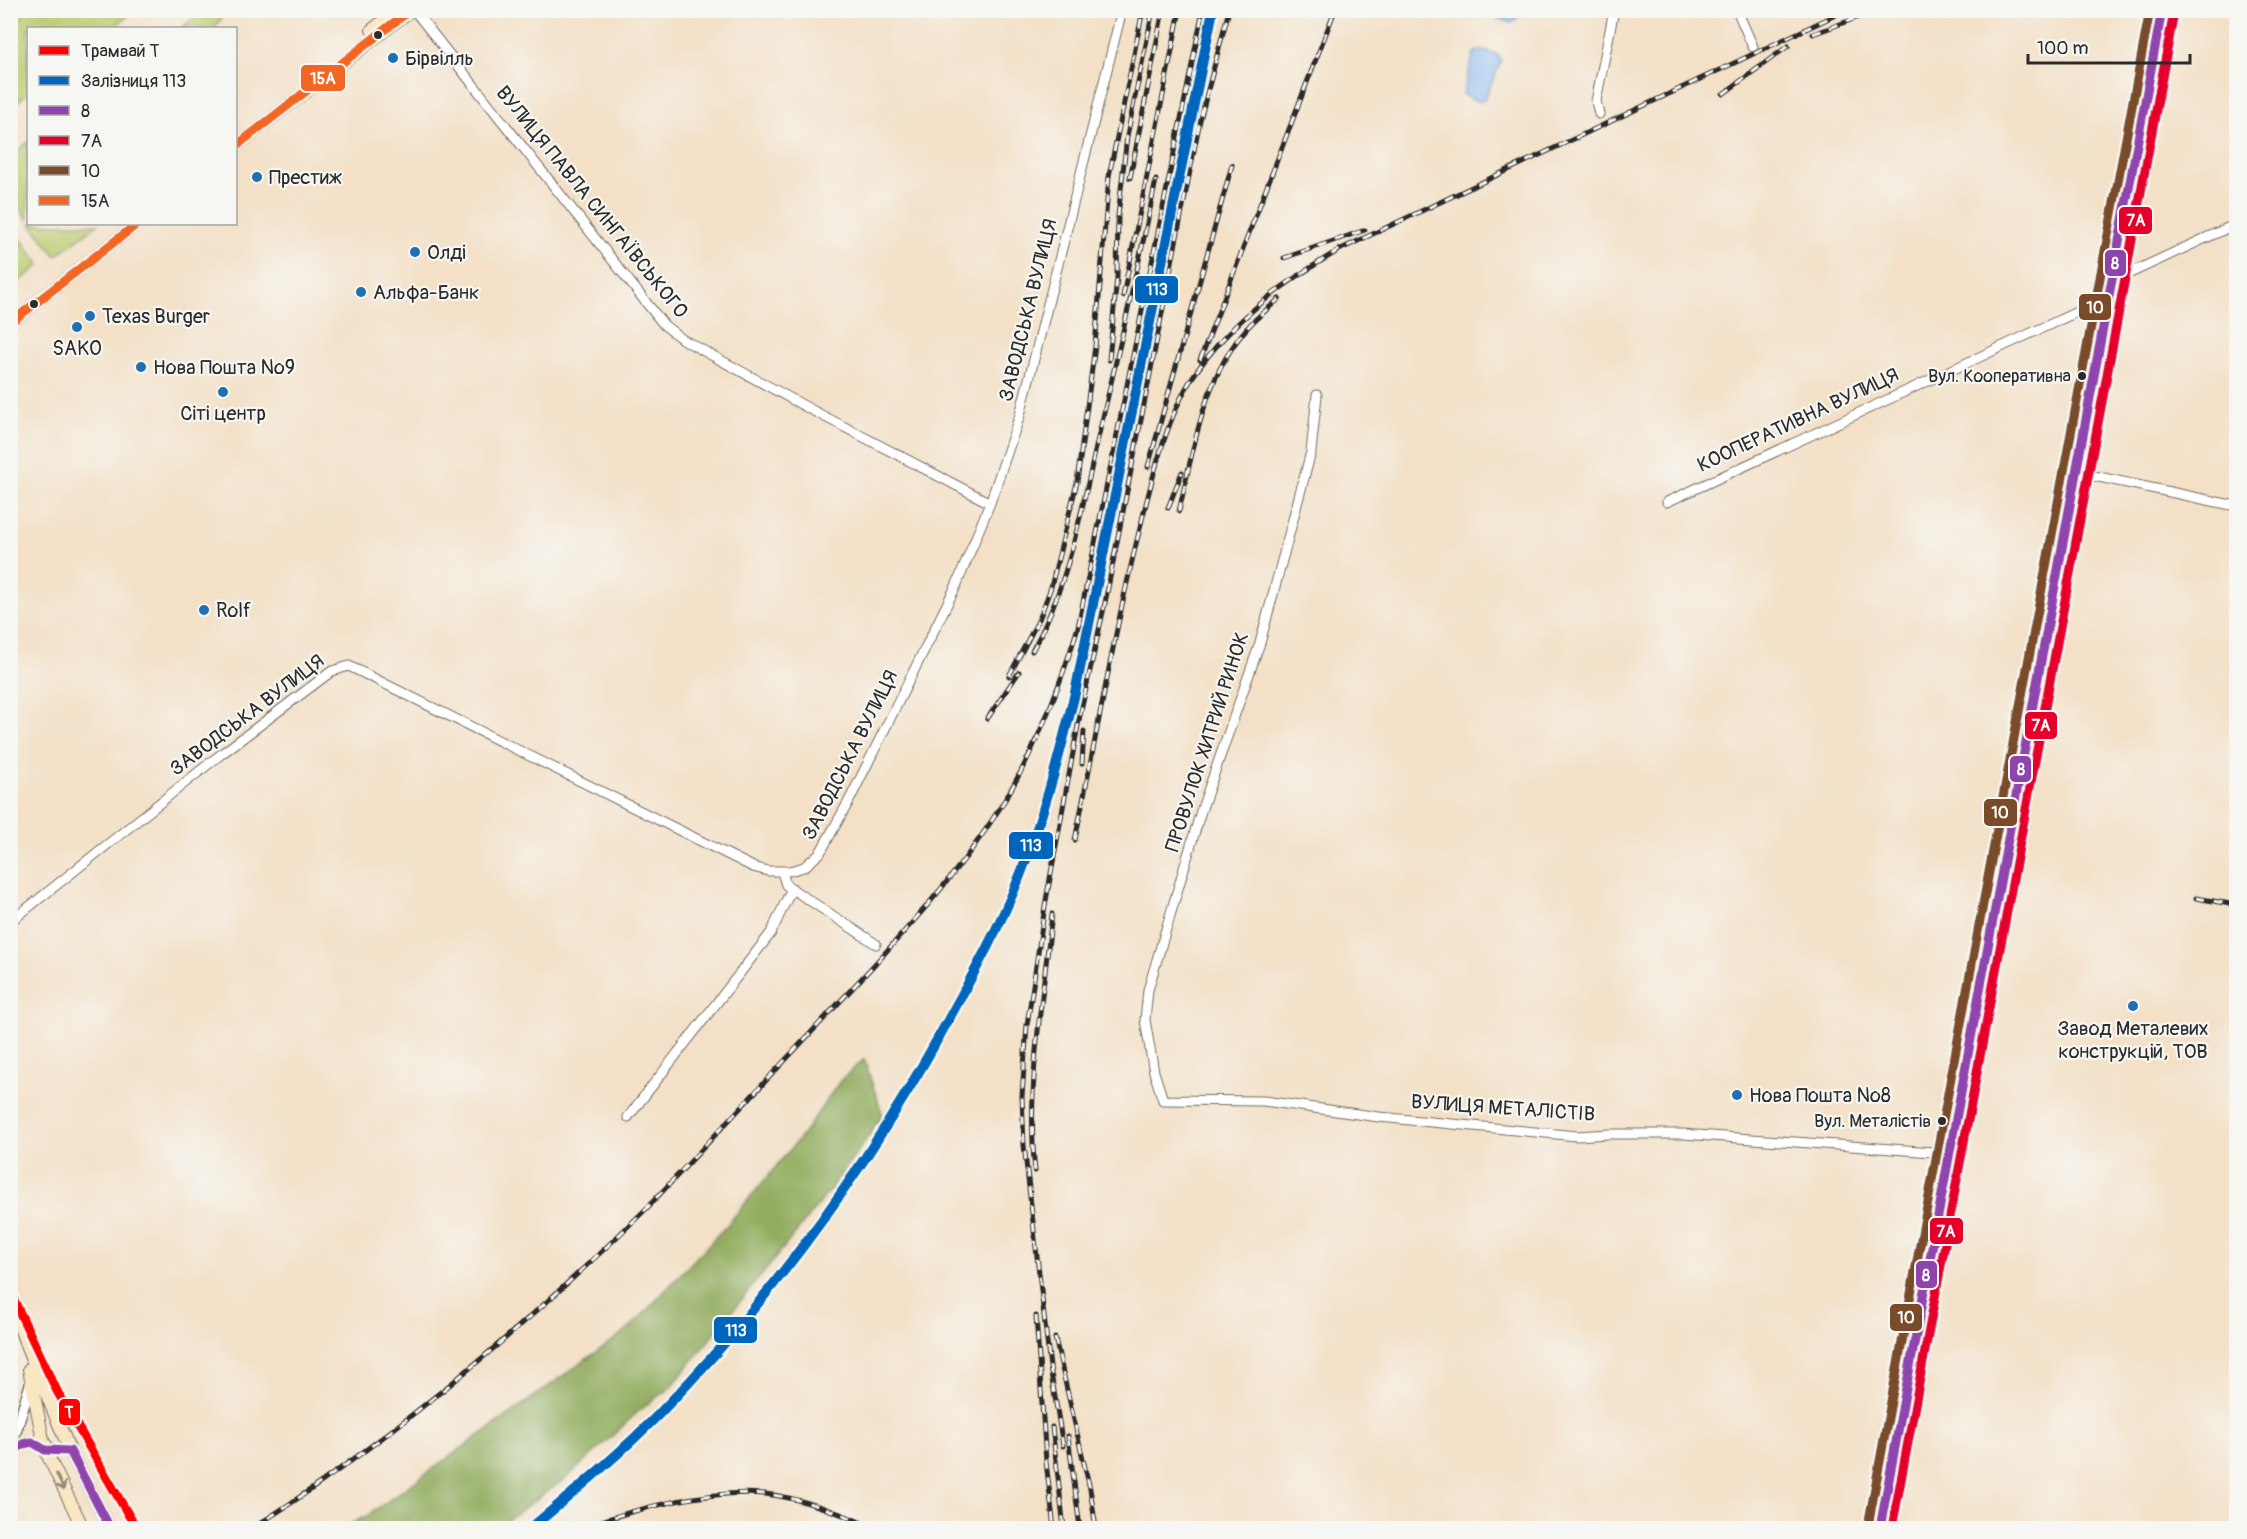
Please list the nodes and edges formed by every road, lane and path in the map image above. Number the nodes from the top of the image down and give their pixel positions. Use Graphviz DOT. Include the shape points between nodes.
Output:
graph roads {
  1 [pos="397,10"];
  2 [pos="413,10"];
  3 [pos="1122,10"];
  4 [pos="1614,10"];
  5 [pos="1737,10"];
  6 [pos="2162,10"];
  7 [pos="1753,47"];
  8 [pos="1599,114"];
  9 [pos="237,136"];
  10 [pos="237,146"];
  11 [pos="2236,224"];
  12 [pos="124,225"];
  13 [pos="136,225"];
  14 [pos="2113,281"];
  15 [pos="2109,297"];
  16 [pos="10,313"];
  17 [pos="10,322"];
  18 [pos="1317,395"];
  19 [pos="2075,472"];
  20 [pos="1667,502"];
  21 [pos="990,503"];
  22 [pos="2236,506"];
  23 [pos="782,872"];
  24 [pos="792,888"];
  25 [pos="10,922"];
  26 [pos="876,944"];
  27 [pos="1163,1100"];
  28 [pos="628,1117"];
  29 [pos="1947,1153"];
  30 [pos="10,1300"];
  31 [pos="10,1319"];
  32 [pos="27,1347"];
  33 [pos="32,1379"];
  34 [pos="50,1402"];
  35 [pos="10,1449"];
  36 [pos="45,1450"];
  37 [pos="69,1451"];
  38 [pos="10,1455"];
  39 [pos="83,1528"];
  40 [pos="110,1528"];
  41 [pos="1880,1528"];
  1 -- 9 [label="main road"];
  2 -- 10 [label="main road"];
  2 -- 21 [label="street, ВУЛИЦЯ ПАВЛА СИНГАЇВСЬКОГО" via="664,325 703,351"];
  3 -- 21 [label="street, ЗАВОДСЬКА ВУЛИЦЯ" via="1020,415"];
  4 -- 8 [label="street" via="1596,101"];
  5 -- 7 [label="street"];
  6 -- 14 [label="main road"];
  11 -- 14 [label="street"];
  12 -- 16 [label="main road"];
  13 -- 17 [label="main road"];
  14 -- 15 [label="main road"];
  15 -- 19 [label="main road"];
  15 -- 20 [label="street, КООПЕРАТИВНА ВУЛИЦЯ"];
  18 -- 27 [label="street, ПРОВУЛОК ХИТРИЙ РИНОК" via="1311,452 1260,643 1201,811 1148,990 1145,1020"];
  19 -- 22 [label="street"];
  19 -- 29 [label="main road"];
  21 -- 23 [label="street, ЗАВОДСЬКА ВУЛИЦЯ" via="957,584 849,801 815,859 804,867"];
  23 -- 24 [label="street" via="786,885"];
  23 -- 25 [label="street, ЗАВОДСЬКА ВУЛИЦЯ" via="753,867 349,666 332,671 220,755"];
  24 -- 26 [label="street"];
  24 -- 28 [label="street" via="771,933"];
  27 -- 29 [label="street, ВУЛИЦЯ МЕТАЛІСТІВ" via="1264,1101 1379,1117 1577,1136 1683,1134"];
  29 -- 41 [label="main road"];
  30 -- 32 [label="main road"];
  31 -- 33 [label="main road"];
  32 -- 33 [label="main road"];
  32 -- 34 [label="main road"];
  33 -- 35 [label="street"];
  33 -- 36 [label="main road"];
  34 -- 36 [label="main road"];
  34 -- 37 [label="main road"];
  36 -- 37 [label="main road"];
  36 -- 38 [label="street" via="32,1441 23,1443"];
  36 -- 39 [label="main road, one-way"];
  37 -- 40 [label="main road"];
}
